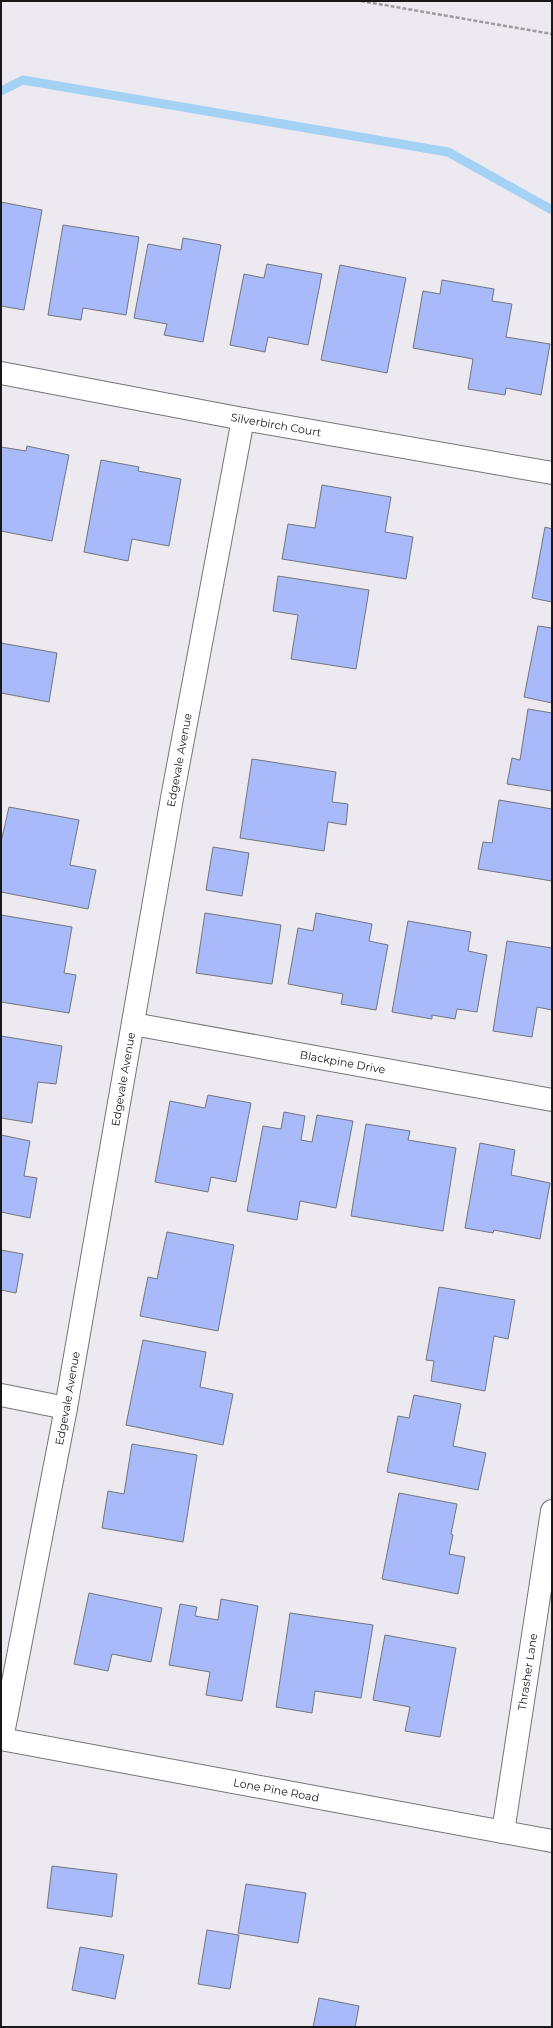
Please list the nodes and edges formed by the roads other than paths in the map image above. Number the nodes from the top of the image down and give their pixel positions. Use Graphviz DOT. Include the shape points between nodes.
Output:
graph roads {
  1 [pos="1,373"];
  2 [pos="243,419"];
  3 [pos="552,473"];
  4 [pos="133,1024"];
  5 [pos="552,1100"];
  6 [pos="1,1395"];
  7 [pos="66,1408"];
  8 [pos="552,1512"];
  9 [pos="1,1739"];
  10 [pos="503,1832"];
  11 [pos="552,1842"];
  1 -- 2 [label="street, Silverbirch Court"];
  2 -- 3 [label="street, Silverbirch Court"];
  2 -- 4 [label="street, Edgevale Avenue" via="172,798"];
  4 -- 5 [label="street, Blackpine Drive"];
  4 -- 7 [label="street, Edgevale Avenue"];
  6 -- 7 [label="street"];
  7 -- 9 [label="street, Edgevale Avenue"];
  8 -- 10 [label="street, Thrasher Lane"];
  9 -- 10 [label="street, Lone Pine Road"];
  10 -- 11 [label="street, Lone Pine Road"];
}
